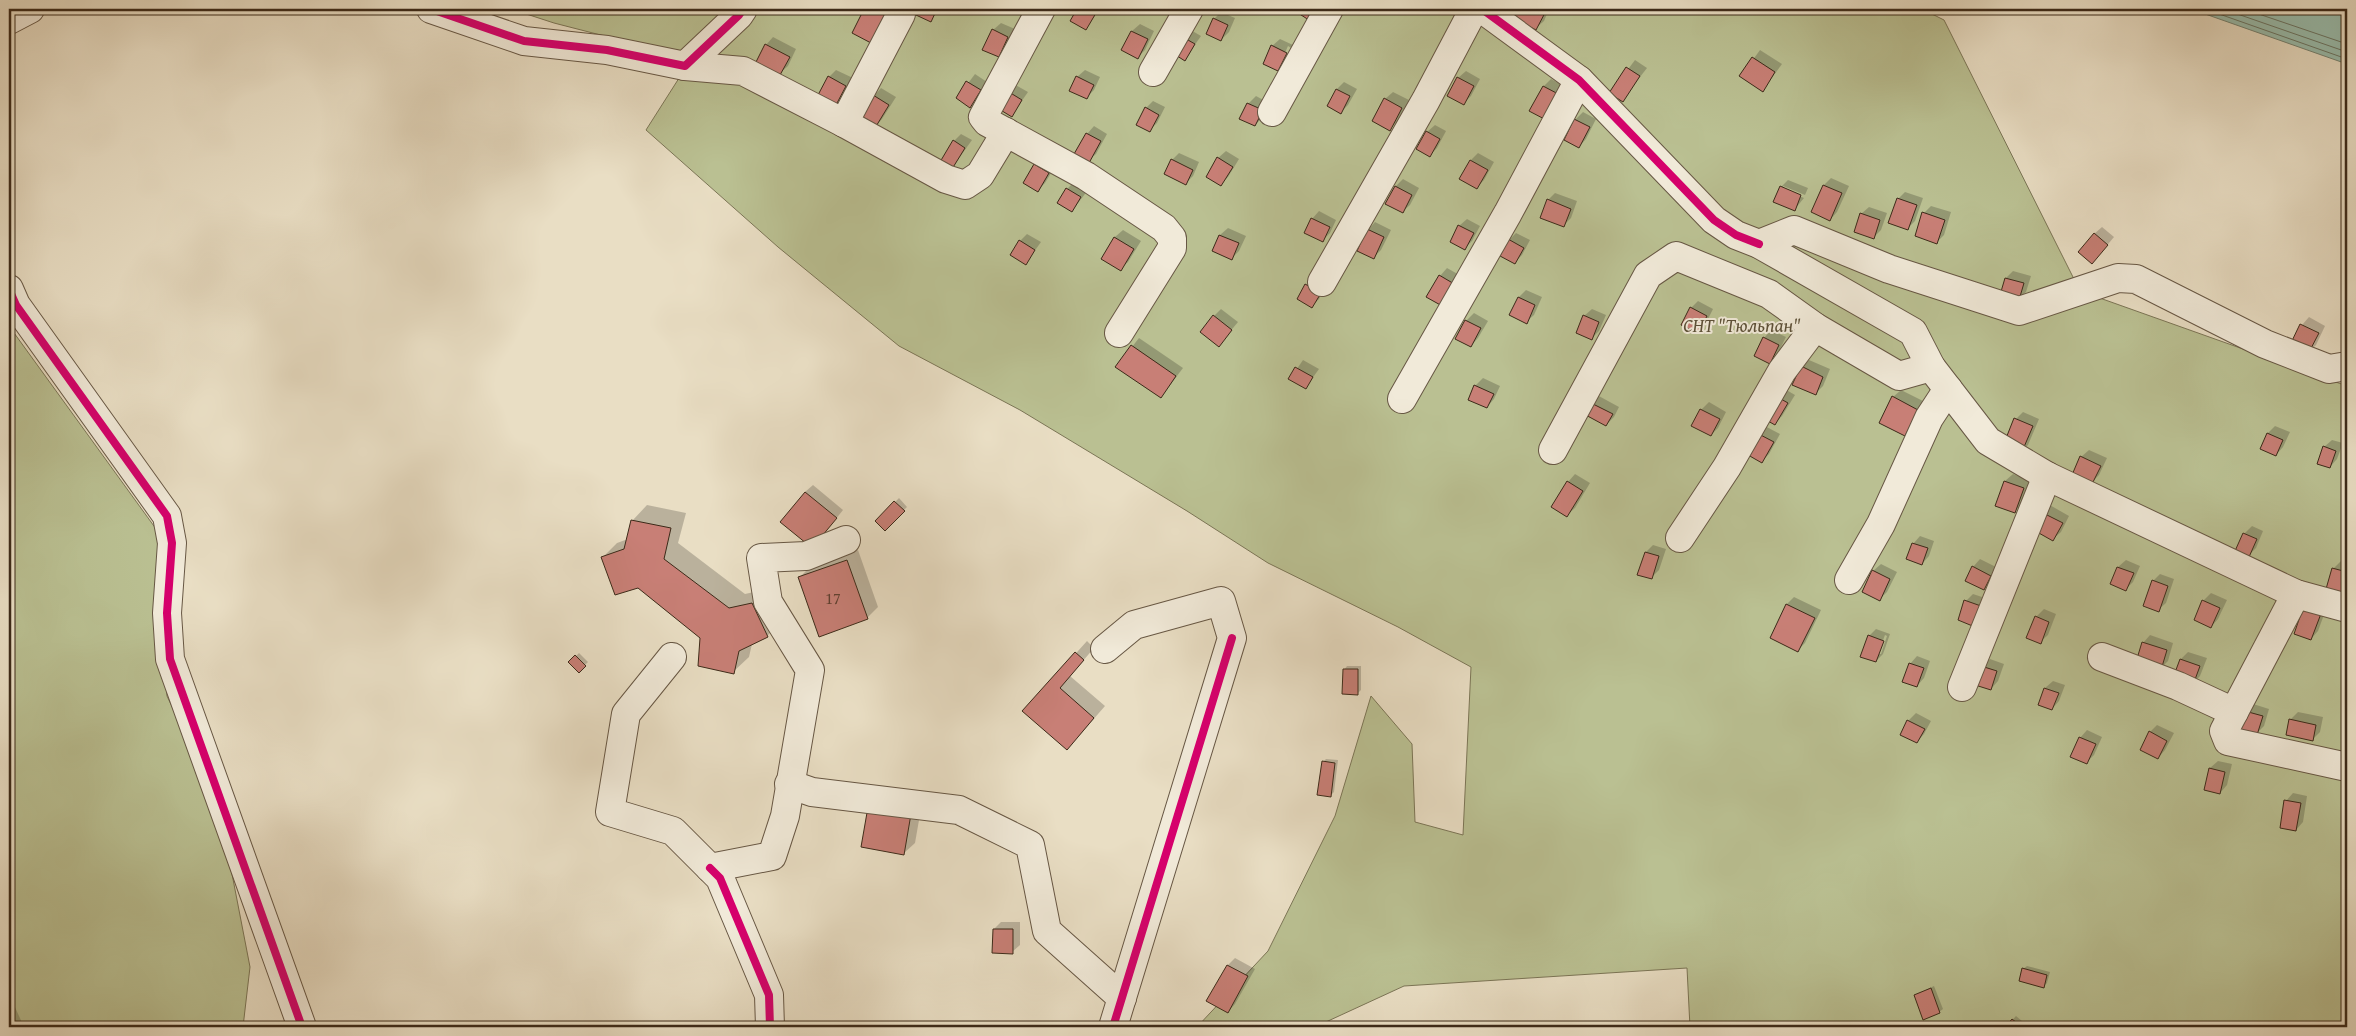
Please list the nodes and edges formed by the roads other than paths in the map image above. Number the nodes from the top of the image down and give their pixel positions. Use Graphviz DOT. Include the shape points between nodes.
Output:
graph roads {
  1 [pos="30,9"];
  2 [pos="432,9"];
  3 [pos="742,9"];
  4 [pos="1041,9"];
  5 [pos="1189,9"];
  6 [pos="1329,9"];
  7 [pos="1474,9"];
  8 [pos="1482,9"];
  9 [pos="901,14"];
  10 [pos="9,20"];
  11 [pos="685,66"];
  12 [pos="1153,72"];
  13 [pos="1579,80"];
  14 [pos="1272,112"];
  15 [pos="844,123"];
  16 [pos="1006,132"];
  17 [pos="1759,244"];
  18 [pos="1322,282"];
  19 [pos="9,289"];
  20 [pos="1815,327"];
  21 [pos="1119,333"];
  22 [pos="2347,366"];
  23 [pos="1931,367"];
  24 [pos="1948,389"];
  25 [pos="1402,399"];
  26 [pos="1552,450"];
  27 [pos="2047,476"];
  28 [pos="1680,538"];
  29 [pos="846,540"];
  30 [pos="1849,580"];
  31 [pos="2296,594"];
  32 [pos="2347,608"];
  33 [pos="1105,649"];
  34 [pos="672,657"];
  35 [pos="2102,657"];
  36 [pos="1962,687"];
  37 [pos="2234,712"];
  38 [pos="2347,767"];
  39 [pos="789,784"];
  40 [pos="710,868"];
  41 [pos="1122,998"];
  42 [pos="302,1027"];
  43 [pos="770,1027"];
  44 [pos="1113,1027"];
  1 -- 10 [label="street"];
  2 -- 11 [label="street" via="524,41 607,50"];
  3 -- 11 [label="street"];
  4 -- 16 [label="street" via="983,117"];
  5 -- 12 [label="street"];
  6 -- 14 [label="street"];
  7 -- 18 [label="street"];
  8 -- 13 [label="street"];
  9 -- 15 [label="street"];
  11 -- 15 [label="street" via="743,71"];
  13 -- 17 [label="street" via="1714,220 1736,235"];
  13 -- 25 [label="street"];
  15 -- 16 [label="street" via="946,179 965,185 980,175"];
  16 -- 21 [label="street" via="1086,176 1164,228 1172,238 1172,248"];
  17 -- 22 [label="street" via="1794,230 1889,269 2019,311 2118,278 2136,279 2266,344 2329,369"];
  17 -- 23 [label="street" via="1913,332"];
  19 -- 42 [label="street" via="16,305 167,516 172,543 167,613 170,659"];
  20 -- 23 [label="street" via="1899,376"];
  20 -- 26 [label="street" via="1769,294 1676,256 1648,275"];
  20 -- 28 [label="street" via="1782,371 1727,466"];
  23 -- 24 [label="street"];
  24 -- 27 [label="street" via="1988,441"];
  24 -- 30 [label="street" via="1929,418 1880,524"];
  27 -- 31 [label="street"];
  27 -- 36 [label="street"];
  29 -- 39 [label="street" via="806,556 761,558 768,602 810,670"];
  31 -- 32 [label="street"];
  31 -- 37 [label="street"];
  33 -- 41 [label="street" via="1134,625 1221,601 1232,638"];
  34 -- 40 [label="street" via="626,714 610,812 673,832"];
  35 -- 37 [label="street"];
  37 -- 38 [label="street" via="2224,730 2228,741"];
  39 -- 40 [label="street" via="785,816 772,856"];
  39 -- 41 [label="street" via="812,792 959,810 1030,845 1047,931"];
  40 -- 43 [label="street" via="720,878 768,995"];
  41 -- 44 [label="street"];
}
